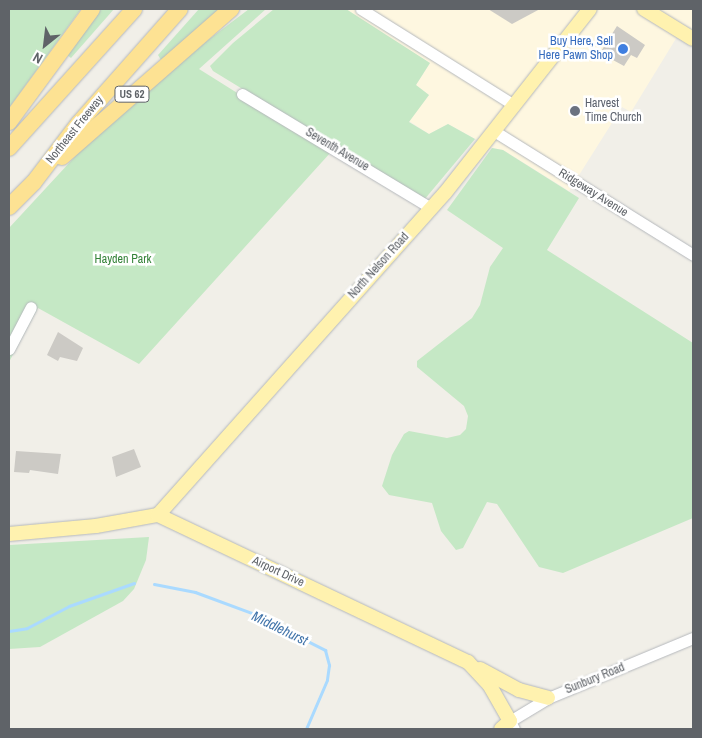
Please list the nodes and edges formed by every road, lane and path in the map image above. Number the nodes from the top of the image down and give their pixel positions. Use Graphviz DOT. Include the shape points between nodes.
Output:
graph roads {
  1 [pos="92,9"];
  2 [pos="134,9"];
  3 [pos="180,9"];
  4 [pos="231,9"];
  5 [pos="361,9"];
  6 [pos="590,9"];
  7 [pos="644,9"];
  8 [pos="693,39"];
  9 [pos="242,94"];
  10 [pos="514,105"];
  11 [pos="9,122"];
  12 [pos="494,131"];
  13 [pos="9,148"];
  14 [pos="34,182"];
  15 [pos="9,207"];
  16 [pos="431,208"];
  17 [pos="693,255"];
  18 [pos="31,307"];
  19 [pos="9,349"];
  20 [pos="158,515"];
  21 [pos="9,534"];
  22 [pos="693,638"];
  23 [pos="468,662"];
  24 [pos="548,698"];
  25 [pos="509,727"];
  1 -- 11 [label="highway"];
  2 -- 13 [label="highway"];
  3 -- 14 [label="highway, Northeast Freeway" via="79,123"];
  4 -- 14 [label="highway, US 62"];
  5 -- 10 [label="street"];
  6 -- 10 [label="main road, North Nelson Road"];
  7 -- 8 [label="main road"];
  9 -- 16 [label="street, Seventh Avenue"];
  10 -- 12 [label="main road, North Nelson Road"];
  12 -- 16 [label="main road, North Nelson Road"];
  12 -- 17 [label="street, Ridgeway Avenue"];
  14 -- 15 [label="highway, Northeast Freeway"];
  16 -- 20 [label="main road, North Nelson Road"];
  18 -- 19 [label="street"];
  20 -- 21 [label="main road" via="96,526"];
  20 -- 23 [label="main road, Airport Drive"];
  22 -- 24 [label="street, Sunbury Road"];
  23 -- 24 [label="main road" via="519,690"];
  23 -- 25 [label="main road, Airport Drive" via="490,686"];
  24 -- 25 [label="street, Sunbury Road"];
}
